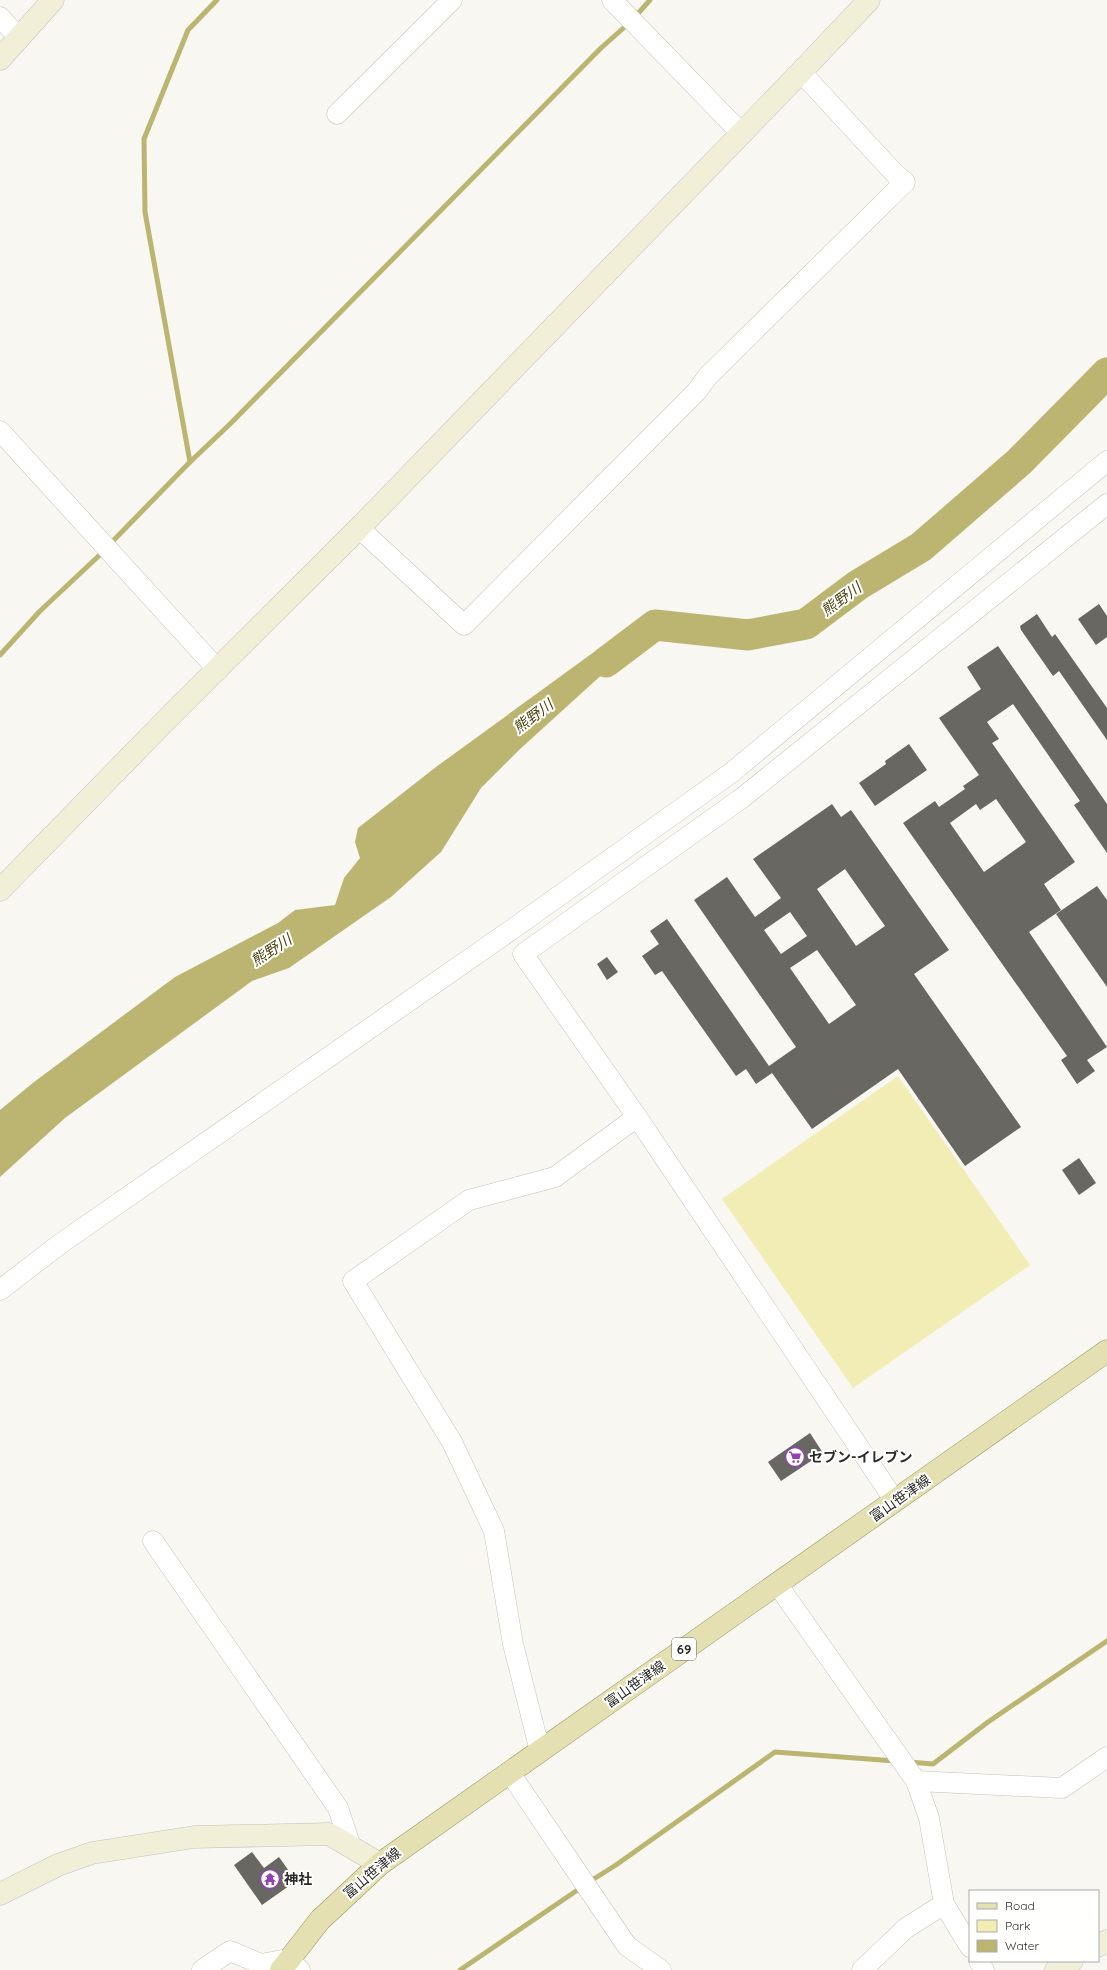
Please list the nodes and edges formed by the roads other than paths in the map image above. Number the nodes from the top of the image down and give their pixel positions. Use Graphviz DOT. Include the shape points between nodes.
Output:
graph roads {
  1 [pos="53,0"];
  2 [pos="452,0"];
  3 [pos="612,0"];
  4 [pos="869,0"];
  5 [pos="0,17"];
  6 [pos="19,38"];
  7 [pos="0,60"];
  8 [pos="801,72"];
  9 [pos="337,114"];
  10 [pos="741,133"];
  11 [pos="0,431"];
  12 [pos="1107,462"];
  13 [pos="1107,504"];
  14 [pos="359,528"];
  15 [pos="218,670"];
  16 [pos="0,890"];
  17 [pos="637,1117"];
  18 [pos="0,1290"];
  19 [pos="1107,1351"];
  20 [pos="895,1502"];
  21 [pos="153,1541"];
  22 [pos="777,1584"];
  23 [pos="540,1751"];
  24 [pos="1107,1757"];
  25 [pos="510,1773"];
  26 [pos="916,1781"];
  27 [pos="351,1847"];
  28 [pos="380,1864"];
  29 [pos="0,1894"];
  30 [pos="944,1904"];
  31 [pos="969,1945"];
  32 [pos="1070,1962"];
  33 [pos="290,1966"];
  34 [pos="202,1970"];
  35 [pos="661,1970"];
  36 [pos="862,1970"];
  37 [pos="1056,1970"];
  1 -- 6 [label="street"];
  2 -- 9 [label="street"];
  3 -- 10 [label="street"];
  4 -- 8 [label="street"];
  5 -- 6 [label="street"];
  6 -- 7 [label="street"];
  8 -- 10 [label="street"];
  8 -- 14 [label="street" via="905,182 708,376 698,390 464,624"];
  10 -- 14 [label="street"];
  11 -- 15 [label="street"];
  12 -- 18 [label="street" via="730,773 514,928 60,1244"];
  13 -- 17 [label="street" via="742,798 523,954"];
  14 -- 15 [label="street"];
  15 -- 16 [label="street"];
  17 -- 20 [label="street"];
  17 -- 23 [label="street" via="555,1177 469,1200 353,1281 452,1442 494,1531 513,1644"];
  19 -- 20 [label="main road, 富山笹津線 / 69"];
  20 -- 22 [label="main road, 富山笹津線 / 69"];
  21 -- 27 [label="street" via="338,1808"];
  22 -- 23 [label="main road, 富山笹津線 / 69"];
  22 -- 26 [label="street"];
  23 -- 25 [label="main road, 富山笹津線 / 69"];
  24 -- 26 [label="street" via="1062,1788"];
  25 -- 28 [label="main road, 富山笹津線 / 69"];
  25 -- 35 [label="street" via="627,1946"];
  26 -- 30 [label="street" via="928,1818"];
  27 -- 28 [label="street"];
  27 -- 29 [label="street" via="329,1834 194,1837 92,1853 58,1865"];
  28 -- 33 [label="main road, 富山笹津線 / 69" via="320,1920"];
  30 -- 31 [label="street"];
  30 -- 36 [label="street" via="906,1928"];
  32 -- 37 [label="street"];
  33 -- 34 [label="street" via="261,1964 230,1951"];
}
